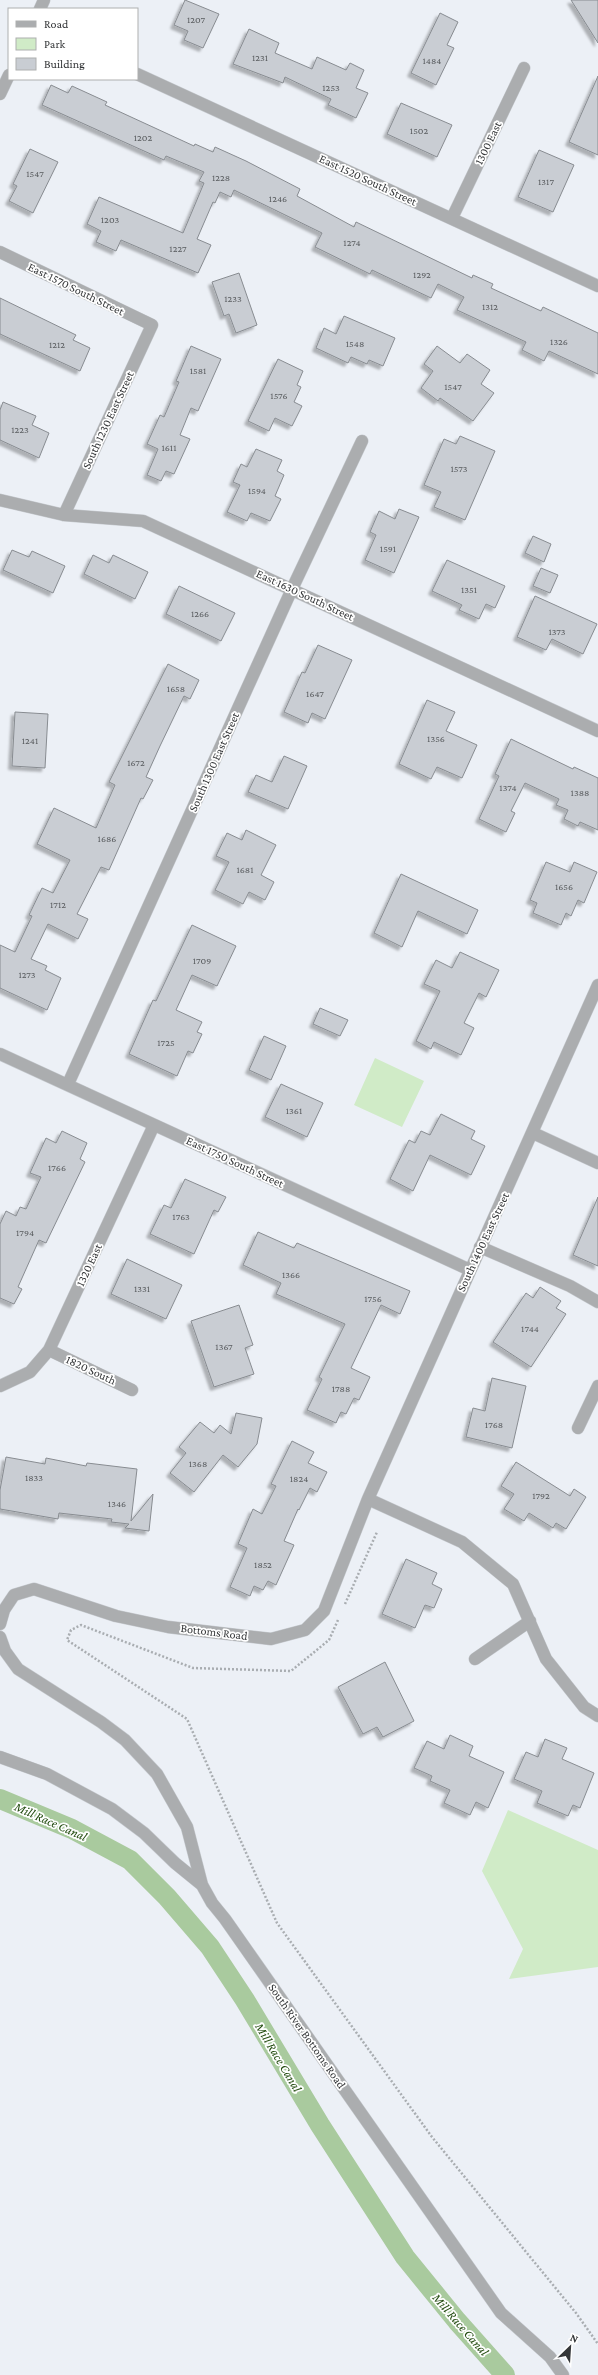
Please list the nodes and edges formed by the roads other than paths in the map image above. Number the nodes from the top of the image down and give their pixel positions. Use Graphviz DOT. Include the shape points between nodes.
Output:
graph roads {
  1 [pos="524,68"];
  2 [pos="138,74"];
  3 [pos="8,77"];
  4 [pos="0,94"];
  5 [pos="452,218"];
  6 [pos="0,252"];
  7 [pos="598,286"];
  8 [pos="152,325"];
  9 [pos="362,441"];
  10 [pos="0,500"];
  11 [pos="64,514"];
  12 [pos="292,588"];
  13 [pos="598,731"];
  14 [pos="598,985"];
  15 [pos="0,1054"];
  16 [pos="68,1084"];
  17 [pos="154,1125"];
  18 [pos="533,1133"];
  19 [pos="598,1163"];
  20 [pos="480,1247"];
  21 [pos="470,1270"];
  22 [pos="598,1302"];
  23 [pos="49,1350"];
  24 [pos="0,1386"];
  25 [pos="598,1386"];
  26 [pos="132,1390"];
  27 [pos="578,1428"];
  28 [pos="368,1499"];
  29 [pos="530,1622"];
  30 [pos="0,1624"];
  31 [pos="0,1637"];
  32 [pos="475,1659"];
  33 [pos="598,1716"];
  34 [pos="0,1757"];
  35 [pos="202,1885"];
  36 [pos="563,2375"];
  1 -- 5 [label="street, 1300 East"];
  2 -- 5 [label="street, East 1520 South Street"];
  3 -- 4 [label="street"];
  5 -- 7 [label="street, East 1520 South Street"];
  6 -- 8 [label="street, East 1570 South Street"];
  8 -- 11 [label="street, South 1230 East Street"];
  9 -- 12 [label="street, South 1300 East Street"];
  10 -- 11 [label="street, East 1630 South Street"];
  11 -- 12 [label="street, East 1630 South Street" via="143,521"];
  12 -- 13 [label="street, East 1630 South Street"];
  12 -- 16 [label="street, South 1300 East Street"];
  14 -- 18 [label="street, South 1400 East Street"];
  15 -- 16 [label="street, East 1750 South Street"];
  16 -- 17 [label="street, East 1750 South Street"];
  17 -- 21 [label="street, East 1750 South Street"];
  17 -- 23 [label="street, 1320 East"];
  18 -- 19 [label="street"];
  18 -- 20 [label="street, South 1400 East Street"];
  20 -- 21 [label="street, South 1400 East Street"];
  20 -- 22 [label="street" via="570,1286"];
  21 -- 28 [label="street, South 1400 East Street"];
  23 -- 24 [label="street, 1320 East" via="30,1372"];
  23 -- 26 [label="street, 1820 South"];
  25 -- 27 [label="street"];
  28 -- 29 [label="street" via="462,1542 513,1584"];
  28 -- 30 [label="street, Bottoms Road" via="324,1611 306,1630 271,1639 168,1627 116,1616 34,1589 14,1595 4,1610"];
  29 -- 32 [label="street"];
  29 -- 33 [label="street" via="546,1659 584,1707"];
  31 -- 35 [label="street" via="4,1651 18,1669 126,1740 157,1774 187,1827"];
  34 -- 35 [label="street, South River Bottoms Road" via="47,1774 112,1809 144,1833"];
  35 -- 36 [label="street, South River Bottoms Road" via="212,1903 226,1919 501,2313 550,2357"];
}
